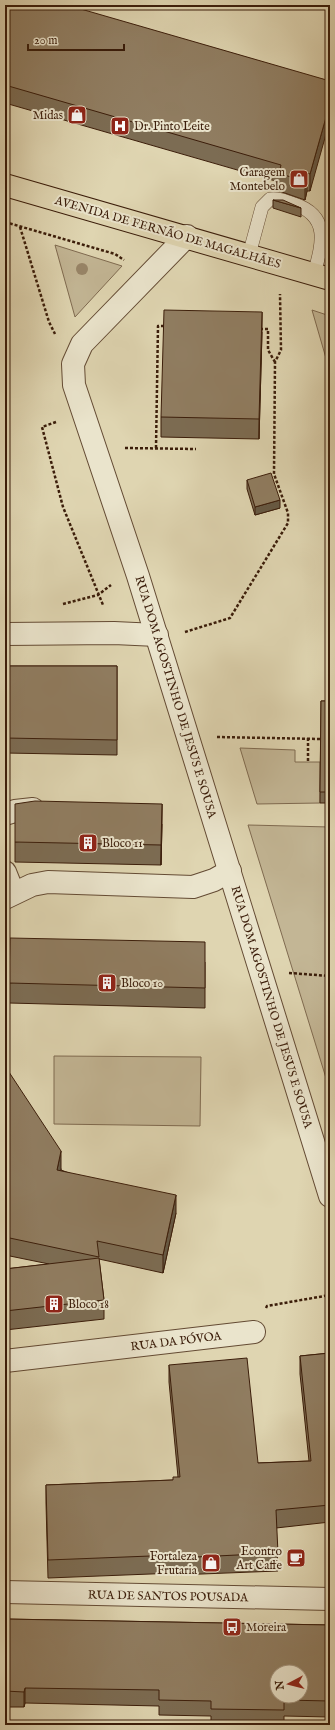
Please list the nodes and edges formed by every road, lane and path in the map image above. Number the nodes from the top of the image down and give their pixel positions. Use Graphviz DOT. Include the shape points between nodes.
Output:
graph roads {
  1 [pos="5,185"];
  2 [pos="5,222"];
  3 [pos="20,227"];
  4 [pos="187,236"];
  5 [pos="116,249"];
  6 [pos="249,255"];
  7 [pos="322,277"];
  8 [pos="280,309"];
  9 [pos="174,326"];
  10 [pos="252,329"];
  11 [pos="56,337"];
  12 [pos="275,362"];
  13 [pos="62,420"];
  14 [pos="96,447"];
  15 [pos="156,448"];
  16 [pos="196,449"];
  17 [pos="115,582"];
  18 [pos="98,595"];
  19 [pos="58,605"];
  20 [pos="105,609"];
  21 [pos="190,631"];
  22 [pos="5,634"];
  23 [pos="157,635"];
  24 [pos="188,737"];
  25 [pos="308,738"];
  26 [pos="321,739"];
  27 [pos="308,762"];
  28 [pos="33,809"];
  29 [pos="5,814"];
  30 [pos="230,871"];
  31 [pos="5,872"];
  32 [pos="9,895"];
  33 [pos="261,971"];
  34 [pos="330,976"];
  35 [pos="330,1196"];
  36 [pos="330,1295"];
  37 [pos="254,1332"];
  38 [pos="5,1361"];
  39 [pos="5,1592"];
  40 [pos="330,1599"];
  1 -- 4 [label="main road, AVENIDA DE FERNÃO DE MAGALHÃES"];
  2 -- 3 [label="path"];
  3 -- 5 [label="path" via="115,254"];
  3 -- 11 [label="path"];
  4 -- 6 [label="main road, AVENIDA DE FERNÃO DE MAGALHÃES"];
  4 -- 14 [label="street, RUA DOM AGOSTINHO DE JESUS E SOUSA" via="82,344 72,364 74,385"];
  6 -- 7 [label="main road, AVENIDA DE FERNÃO DE MAGALHÃES"];
  6 -- 7 [label="lane" via="262,207 270,199 276,198 311,210 316,218 322,238"];
  8 -- 12 [label="path" via="280,350"];
  9 -- 15 [label="path" via="158,326"];
  10 -- 12 [label="path" via="268,329 268,350"];
  12 -- 21 [label="path" via="274,474 288,513 288,523 230,618"];
  13 -- 18 [label="path" via="42,427 63,507"];
  14 -- 15 [label="path"];
  14 -- 23 [label="street, RUA DOM AGOSTINHO DE JESUS E SOUSA"];
  15 -- 16 [label="path"];
  17 -- 18 [label="path"];
  18 -- 19 [label="path"];
  18 -- 20 [label="path"];
  22 -- 23 [label="street"];
  23 -- 24 [label="street, RUA DOM AGOSTINHO DE JESUS E SOUSA"];
  24 -- 25 [label="path"];
  24 -- 30 [label="street, RUA DOM AGOSTINHO DE JESUS E SOUSA"];
  25 -- 26 [label="path"];
  25 -- 27 [label="path"];
  28 -- 29 [label="street"];
  30 -- 32 [label="street" via="214,880 192,887 48,882 32,885"];
  30 -- 33 [label="street, RUA DOM AGOSTINHO DE JESUS E SOUSA"];
  31 -- 32 [label="street"];
  33 -- 34 [label="path"];
  33 -- 35 [label="street, RUA DOM AGOSTINHO DE JESUS E SOUSA"];
  36 -- 37 [label="path" via="267,1306"];
  37 -- 38 [label="street, RUA DA PÓVOA"];
  39 -- 40 [label="street, RUA DE SANTOS POUSADA"];
}
